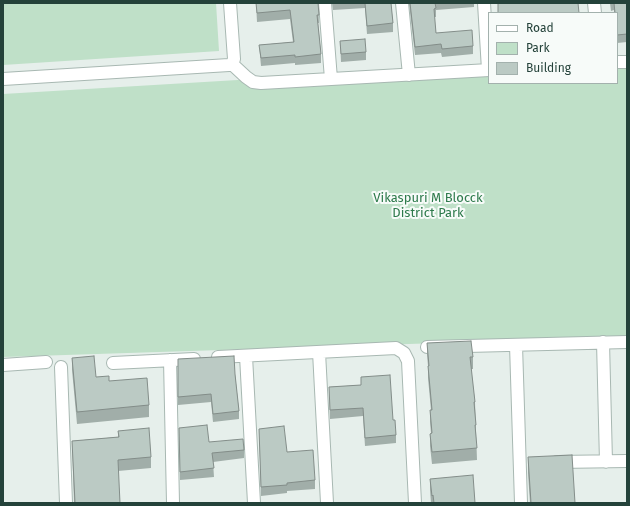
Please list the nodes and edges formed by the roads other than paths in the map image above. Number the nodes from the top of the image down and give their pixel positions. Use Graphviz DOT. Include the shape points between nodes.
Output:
graph roads {
  1 [pos="230,3"];
  2 [pos="325,3"];
  3 [pos="402,3"];
  4 [pos="484,3"];
  5 [pos="488,57"];
  6 [pos="232,64"];
  7 [pos="488,70"];
  8 [pos="409,75"];
  9 [pos="3,79"];
  10 [pos="331,79"];
  11 [pos="603,342"];
  12 [pos="627,342"];
  13 [pos="516,345"];
  14 [pos="427,347"];
  15 [pos="319,352"];
  16 [pos="246,356"];
  17 [pos="170,360"];
  18 [pos="46,362"];
  19 [pos="112,363"];
  20 [pos="3,365"];
  21 [pos="61,367"];
  22 [pos="627,461"];
  23 [pos="543,462"];
  24 [pos="606,462"];
  25 [pos="66,503"];
  26 [pos="173,503"];
  27 [pos="254,503"];
  28 [pos="327,503"];
  29 [pos="415,503"];
  30 [pos="521,503"];
  1 -- 6 [label="street" via="234,55"];
  2 -- 10 [label="street"];
  3 -- 8 [label="street"];
  4 -- 5 [label="street"];
  6 -- 9 [label="street"];
  6 -- 10 [label="street" via="253,82"];
  7 -- 8 [label="street"];
  8 -- 10 [label="street"];
  11 -- 12 [label="street"];
  11 -- 13 [label="street"];
  11 -- 24 [label="street"];
  13 -- 14 [label="street"];
  13 -- 30 [label="street" via="524,463"];
  15 -- 16 [label="street"];
  15 -- 28 [label="street"];
  15 -- 29 [label="street" via="396,348 404,353 408,360"];
  16 -- 17 [label="street"];
  16 -- 27 [label="street"];
  17 -- 19 [label="street"];
  17 -- 26 [label="street"];
  18 -- 20 [label="street"];
  21 -- 25 [label="street"];
  22 -- 24 [label="street"];
  23 -- 24 [label="street"];
}
